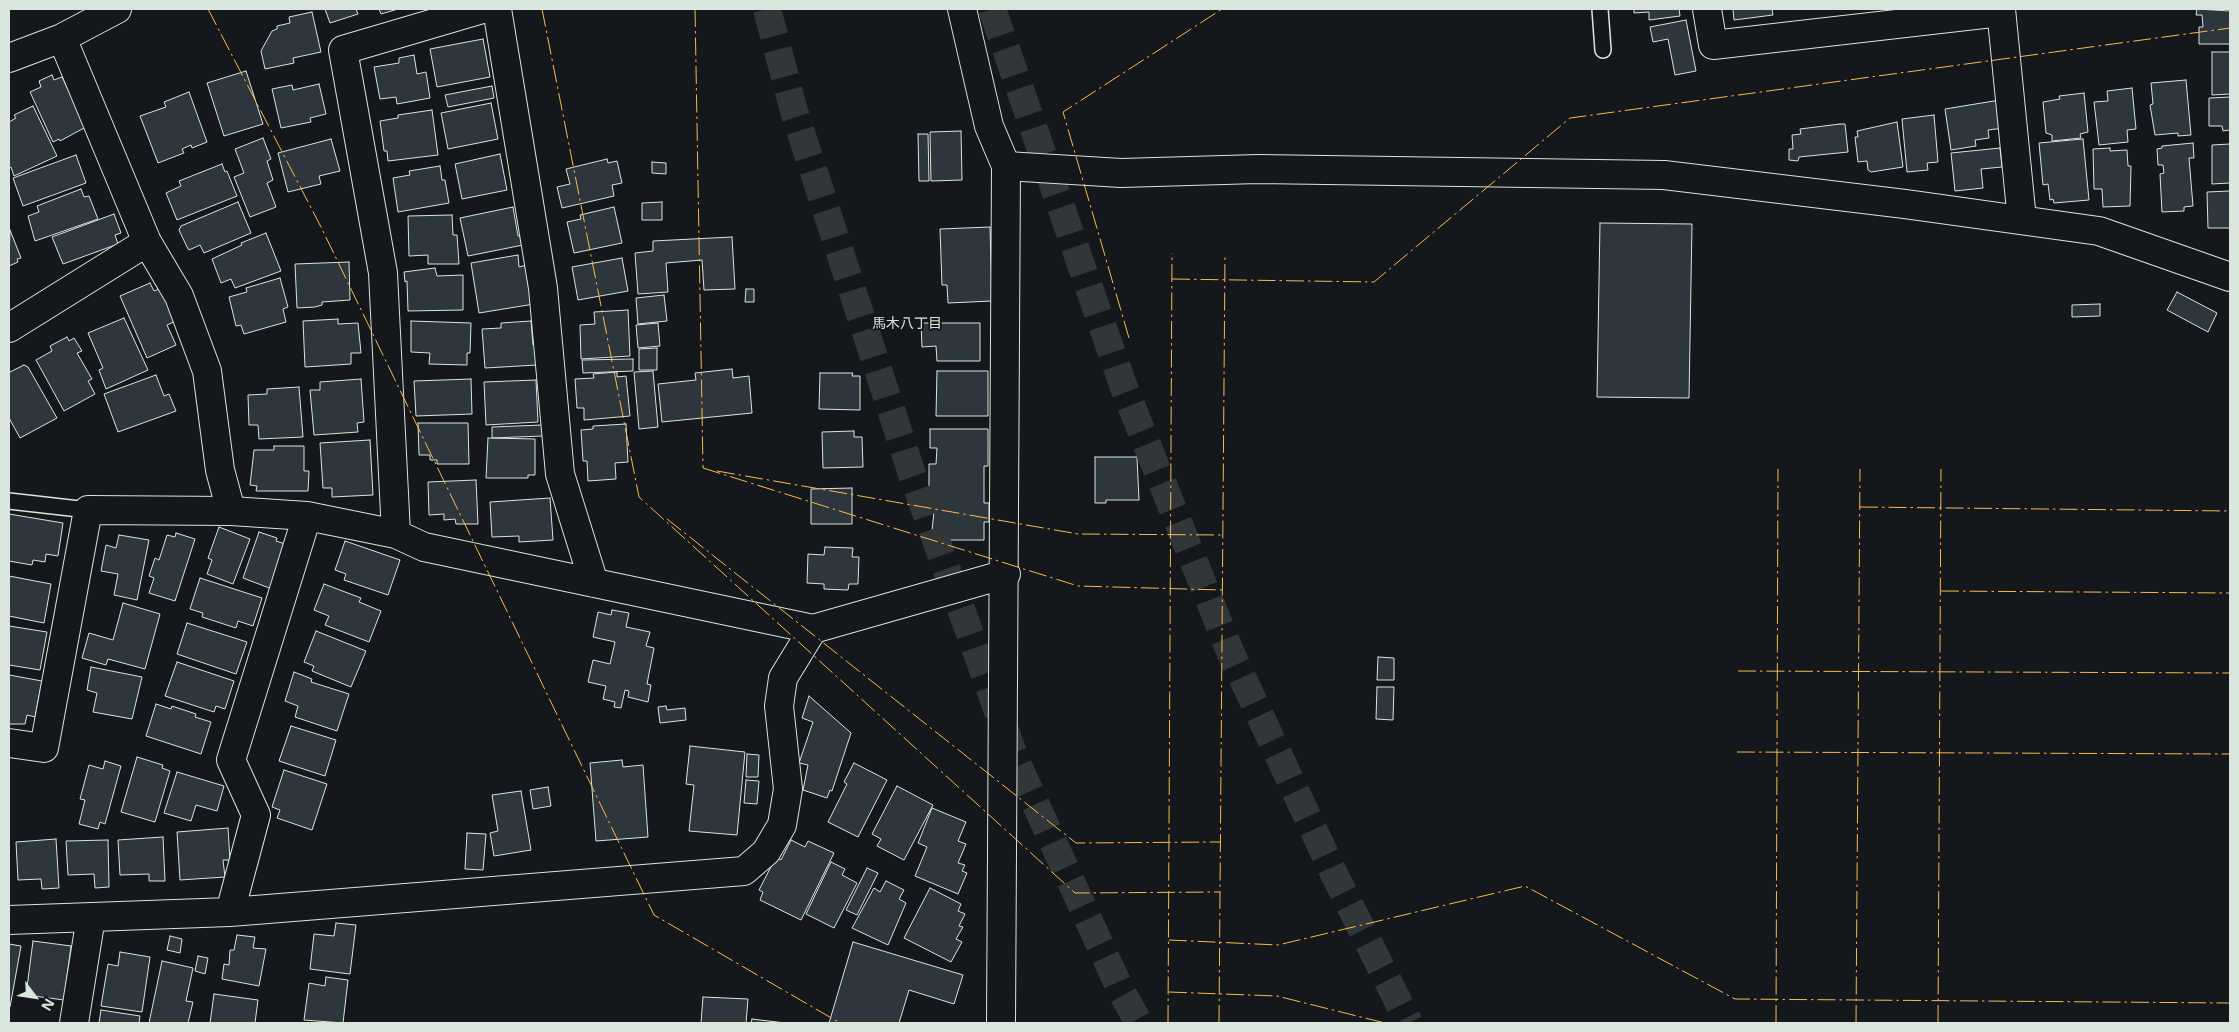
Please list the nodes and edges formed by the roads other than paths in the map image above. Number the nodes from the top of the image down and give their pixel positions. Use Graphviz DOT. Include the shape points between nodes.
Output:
graph roads {
  1 [pos="117,9"];
  2 [pos="482,9"];
  3 [pos="497,9"];
  4 [pos="962,9"];
  5 [pos="1600,9"];
  6 [pos="1707,9"];
  7 [pos="2001,10"];
  8 [pos="1854,19"];
  9 [pos="62,38"];
  10 [pos="1602,50"];
  11 [pos="9,58"];
  12 [pos="1006,166"];
  13 [pos="2022,220"];
  14 [pos="2099,231"];
  15 [pos="147,242"];
  16 [pos="2230,260"];
  17 [pos="2230,277"];
  18 [pos="9,328"];
  19 [pos="9,501"];
  20 [pos="88,510"];
  21 [pos="231,511"];
  22 [pos="307,516"];
  23 [pos="396,534"];
  24 [pos="1006,574"];
  25 [pos="594,583"];
  26 [pos="813,629"];
  27 [pos="9,743"];
  28 [pos="230,912"];
  29 [pos="91,917"];
  30 [pos="9,920"];
  31 [pos="74,1023"];
  32 [pos="1001,1023"];
  1 -- 9 [label="street"];
  2 -- 23 [label="street" via="343,50 383,273"];
  3 -- 25 [label="street" via="543,288 560,474"];
  4 -- 12 [label="street" via="990,126"];
  5 -- 10 [label="lane"];
  6 -- 8 [label="street" via="1713,45"];
  7 -- 8 [label="street"];
  7 -- 13 [label="street"];
  9 -- 11 [label="street"];
  9 -- 15 [label="street"];
  12 -- 13 [label="street" via="1121,173 1258,169 1664,174"];
  12 -- 24 [label="street"];
  13 -- 14 [label="street"];
  14 -- 16 [label="street" via="2118,227"];
  14 -- 17 [label="street"];
  15 -- 18 [label="street"];
  15 -- 21 [label="street" via="179,296 207,371 220,470"];
  19 -- 20 [label="lane"];
  20 -- 21 [label="street"];
  20 -- 27 [label="street" via="44,748"];
  21 -- 22 [label="street"];
  22 -- 23 [label="street"];
  22 -- 28 [label="street" via="230,760 256,815"];
  23 -- 25 [label="street" via="424,547"];
  24 -- 26 [label="street"];
  24 -- 32 [label="street"];
  25 -- 26 [label="street"];
  26 -- 28 [label="street" via="783,678 779,706 788,788 782,824 766,852 744,872"];
  28 -- 29 [label="street"];
  29 -- 30 [label="street"];
  29 -- 31 [label="street"];
}
